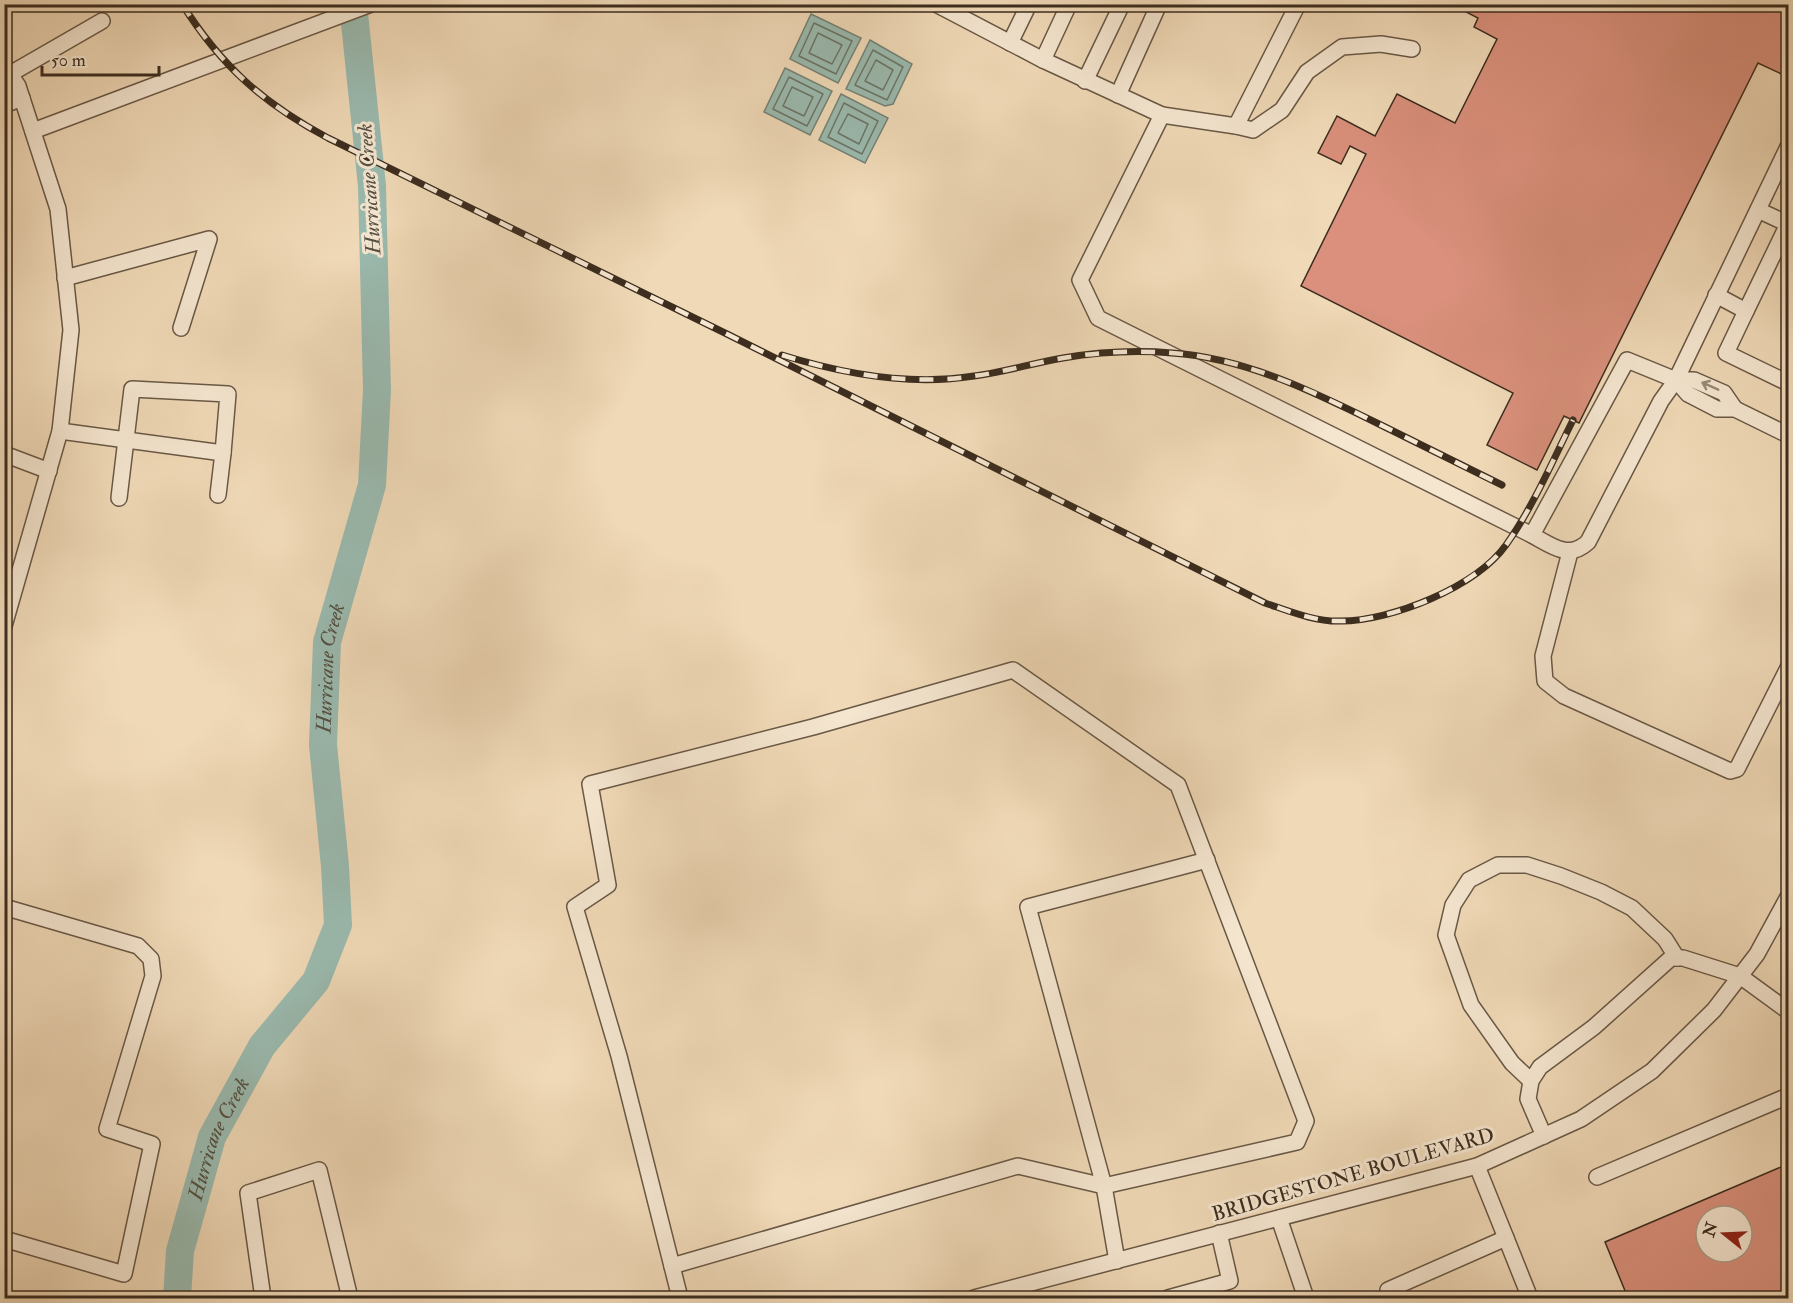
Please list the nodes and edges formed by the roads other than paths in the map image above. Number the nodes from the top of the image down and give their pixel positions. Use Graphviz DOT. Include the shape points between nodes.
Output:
graph roads {
  1 [pos="936,4"];
  2 [pos="1029,4"];
  3 [pos="1069,4"];
  4 [pos="1122,4"];
  5 [pos="1160,4"];
  6 [pos="1298,4"];
  7 [pos="368,6"];
  8 [pos="102,21"];
  9 [pos="1010,43"];
  10 [pos="1412,49"];
  11 [pos="1043,60"];
  12 [pos="7,70"];
  13 [pos="1085,81"];
  14 [pos="1118,95"];
  15 [pos="22,98"];
  16 [pos="4,105"];
  17 [pos="1162,115"];
  18 [pos="1236,126"];
  19 [pos="33,131"];
  20 [pos="1788,147"];
  21 [pos="1758,210"];
  22 [pos="1788,224"];
  23 [pos="66,278"];
  24 [pos="1716,295"];
  25 [pos="1746,311"];
  26 [pos="181,328"];
  27 [pos="1676,380"];
  28 [pos="1788,383"];
  29 [pos="60,430"];
  30 [pos="1788,435"];
  31 [pos="127,440"];
  32 [pos="223,453"];
  33 [pos="4,454"];
  34 [pos="49,471"];
  35 [pos="218,495"];
  36 [pos="119,498"];
  37 [pos="1532,535"];
  38 [pos="1570,552"];
  39 [pos="4,626"];
  40 [pos="1788,668"];
  41 [pos="1207,860"];
  42 [pos="1788,897"];
  43 [pos="4,907"];
  44 [pos="1677,958"];
  45 [pos="1740,976"];
  46 [pos="1788,1011"];
  47 [pos="1531,1081"];
  48 [pos="1788,1096"];
  49 [pos="1544,1136"];
  50 [pos="1477,1166"];
  51 [pos="1597,1177"];
  52 [pos="1104,1186"];
  53 [pos="1279,1218"];
  54 [pos="1219,1233"];
  55 [pos="1506,1238"];
  56 [pos="4,1239"];
  57 [pos="1117,1261"];
  58 [pos="672,1266"];
  59 [pos="263,1299"];
  60 [pos="350,1299"];
  61 [pos="680,1299"];
  62 [pos="974,1299"];
  63 [pos="1168,1299"];
  64 [pos="1306,1299"];
  65 [pos="1391,1299"];
  66 [pos="1530,1299"];
  1 -- 9 [label="street"];
  2 -- 9 [label="street"];
  3 -- 11 [label="street"];
  4 -- 13 [label="street"];
  5 -- 14 [label="street"];
  6 -- 18 [label="street"];
  7 -- 19 [label="street"];
  8 -- 12 [label="street"];
  9 -- 11 [label="street"];
  10 -- 18 [label="street" via="1381,44 1342,47 1307,72 1282,110 1253,130"];
  11 -- 13 [label="street"];
  12 -- 15 [label="street"];
  13 -- 14 [label="street"];
  14 -- 17 [label="street"];
  15 -- 16 [label="street"];
  15 -- 19 [label="street"];
  17 -- 18 [label="street"];
  17 -- 37 [label="street" via="1080,280 1098,318"];
  19 -- 23 [label="street" via="58,208"];
  20 -- 21 [label="street"];
  21 -- 22 [label="street"];
  21 -- 24 [label="street"];
  22 -- 25 [label="street"];
  23 -- 26 [label="street" via="208,239"];
  23 -- 29 [label="street" via="71,330"];
  24 -- 25 [label="street"];
  24 -- 27 [label="street"];
  25 -- 28 [label="street" via="1726,353"];
  27 -- 30 [label="street" via="1694,380 1725,393 1735,409"];
  27 -- 37 [label="street" via="1627,360"];
  27 -- 38 [label="street" via="1661,400 1588,542"];
  29 -- 31 [label="street"];
  29 -- 34 [label="street"];
  31 -- 32 [label="street"];
  31 -- 32 [label="street" via="132,389 228,394"];
  31 -- 36 [label="street"];
  32 -- 35 [label="street"];
  33 -- 34 [label="street"];
  34 -- 39 [label="street"];
  37 -- 38 [label="street"];
  38 -- 40 [label="street" via="1543,656 1545,681 1564,696 1730,771 1737,769"];
  41 -- 52 [label="street" via="1028,907"];
  41 -- 52 [label="street" via="1306,1121 1297,1142"];
  41 -- 58 [label="street" via="1178,785 1013,670 590,784 608,885 575,907 619,1056"];
  42 -- 45 [label="street, BRIDGESTONE BOULEVARD" via="1757,954"];
  43 -- 56 [label="street" via="138,946 151,959 153,976 107,1129 152,1144 124,1274"];
  44 -- 45 [label="street"];
  44 -- 47 [label="street" via="1671,958 1594,1027 1540,1067"];
  44 -- 47 [label="street" via="1665,939 1632,908 1561,876 1527,865 1498,865 1469,880 1453,905 1446,935 1471,1005 1512,1063"];
  45 -- 46 [label="street"];
  45 -- 49 [label="street, BRIDGESTONE BOULEVARD" via="1714,1010 1652,1071 1581,1119"];
  47 -- 49 [label="street" via="1528,1099"];
  48 -- 51 [label="street"];
  49 -- 50 [label="street, BRIDGESTONE BOULEVARD"];
  50 -- 53 [label="street, BRIDGESTONE BOULEVARD"];
  50 -- 55 [label="street"];
  52 -- 57 [label="street"];
  52 -- 58 [label="street" via="1018,1166"];
  53 -- 54 [label="street, BRIDGESTONE BOULEVARD"];
  53 -- 64 [label="street"];
  54 -- 57 [label="street, BRIDGESTONE BOULEVARD"];
  54 -- 63 [label="street" via="1230,1281"];
  55 -- 65 [label="street" via="1388,1290"];
  55 -- 66 [label="street"];
  57 -- 62 [label="street, BRIDGESTONE BOULEVARD"];
  58 -- 61 [label="street"];
  59 -- 60 [label="street" via="248,1192 319,1170"];
}
